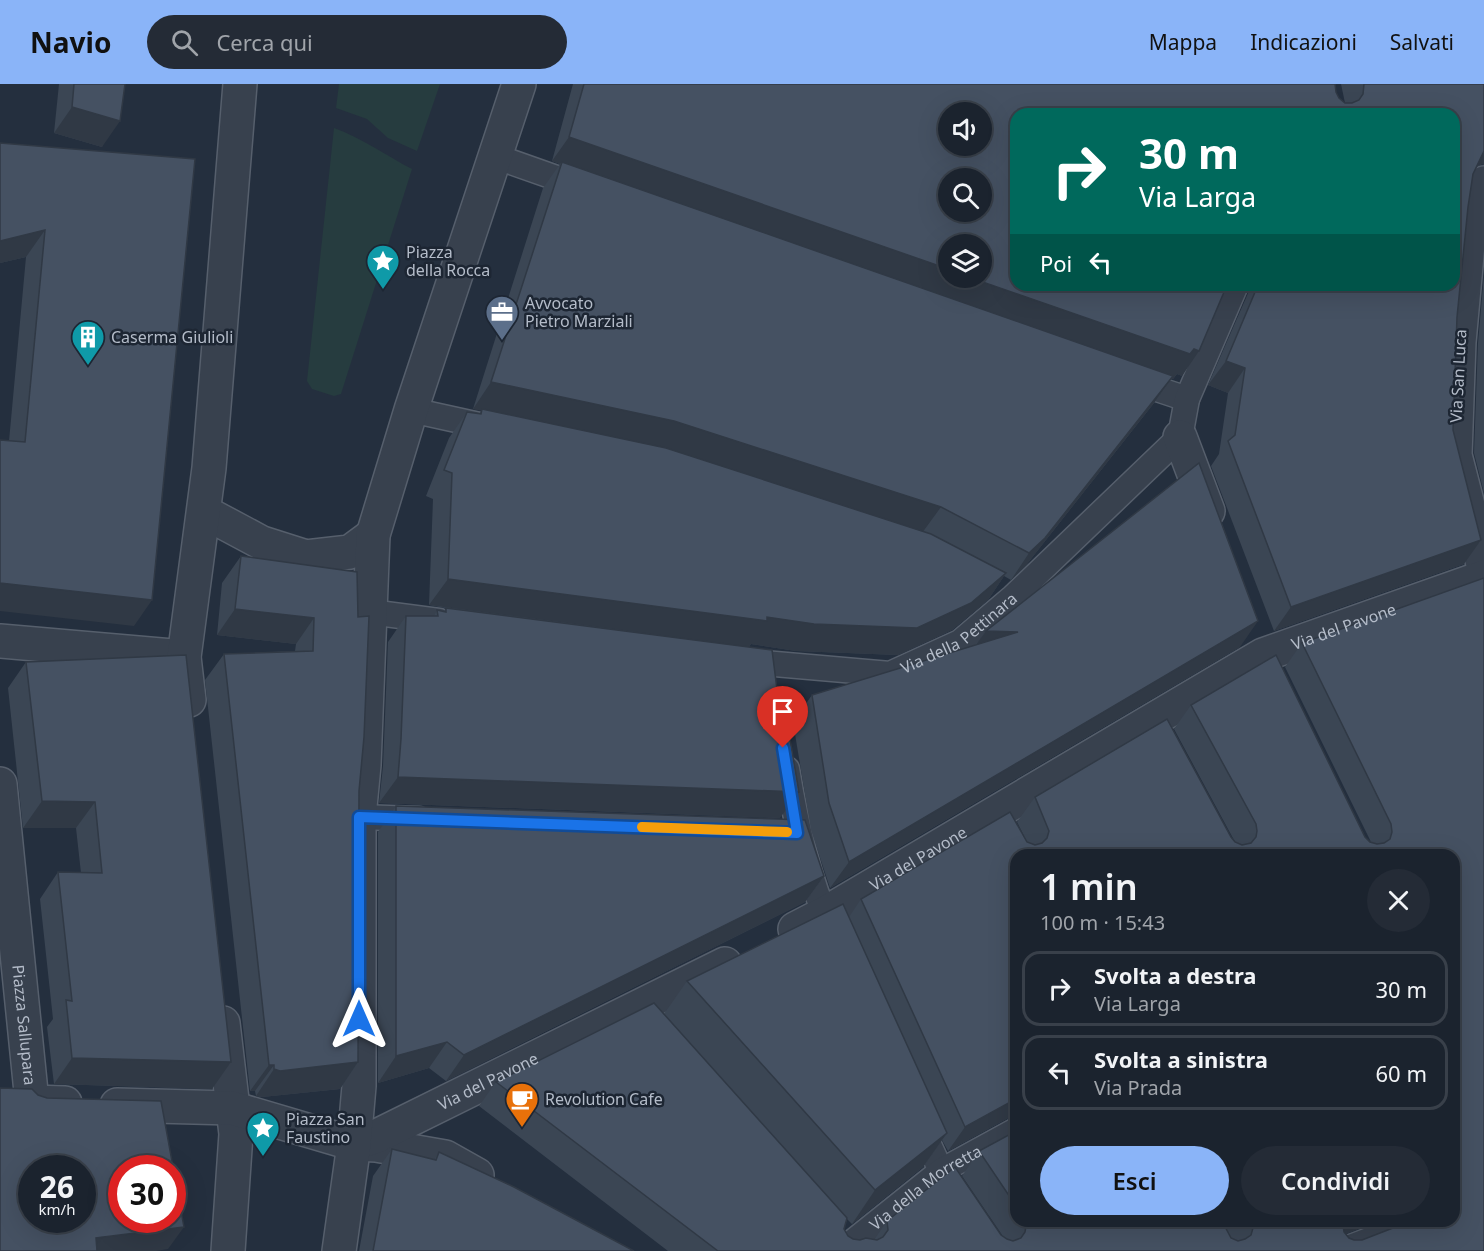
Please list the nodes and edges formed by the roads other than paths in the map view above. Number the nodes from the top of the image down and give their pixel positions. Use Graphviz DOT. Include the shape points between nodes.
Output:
graph roads {
  1 [pos="240,84"];
  2 [pos="519,84"];
  3 [pos="494,156"];
  4 [pos="604,195"];
  5 [pos="1473,211"];
  6 [pos="1233,291"];
  7 [pos="1108,372"];
  8 [pos="1186,399"];
  9 [pos="411,410"];
  10 [pos="516,432"];
  11 [pos="1180,437"];
  12 [pos="204,512"];
  13 [pos="373,535"];
  14 [pos="1217,535"];
  15 [pos="1484,568"];
  16 [pos="1484,577"];
  17 [pos="370,612"];
  18 [pos="1250,622"];
  19 [pos="464,624"];
  20 [pos="0,640"];
  21 [pos="184,657"];
  22 [pos="722,658"];
  23 [pos="1268,666"];
  24 [pos="192,727"];
  25 [pos="782,743"];
  26 [pos="0,784"];
  27 [pos="359,817"];
  28 [pos="442,820"];
  29 [pos="824,914"];
  30 [pos="838,946"];
  31 [pos="220,998"];
  32 [pos="912,1107"];
  33 [pos="232,1108"];
  34 [pos="1010,1133"];
  35 [pos="354,1144"];
  36 [pos="941,1171"];
  37 [pos="508,1191"];
  38 [pos="1393,1227"];
  39 [pos="846,1242"];
  40 [pos="228,1251"];
  41 [pos="339,1251"];
  42 [pos="995,1251"];
  43 [pos="1340,1251"];
  1 -- 12 [label="street"];
  2 -- 3 [label="street"];
  3 -- 4 [label="lane"];
  3 -- 9 [label="street"];
  5 -- 15 [label="street, Via San Luca" via="1459,342 1455,454"];
  6 -- 8 [label="lane"];
  7 -- 8 [label="lane"];
  8 -- 11 [label="lane"];
  9 -- 10 [label="lane"];
  9 -- 13 [label="street"];
  11 -- 14 [label="street"];
  11 -- 22 [label="lane, Via della Pettinara" via="1002,591 960,642 890,674 771,676"];
  12 -- 13 [label="street" via="262,543 306,557 350,552"];
  12 -- 21 [label="street"];
  13 -- 17 [label="street"];
  16 -- 23 [label="street, Via del Pavone"];
  17 -- 19 [label="lane"];
  17 -- 27 [label="street"];
  18 -- 23 [label="street"];
  20 -- 21 [label="street"];
  21 -- 24 [label="street"];
  23 -- 29 [label="street, Via del Pavone" via="1000,820"];
  25 -- 29 [label="lane" via="786,832"];
  26 -- 33 [label="street, Piazza Sallupara" via="32,1102"];
  27 -- 28 [label="lane"];
  27 -- 35 [label="street" via="359,1086"];
  29 -- 30 [label="lane"];
  29 -- 35 [label="street, Via del Pavone" via="762,945 646,1017"];
  31 -- 33 [label="street"];
  32 -- 36 [label="lane"];
  33 -- 35 [label="street"];
  33 -- 40 [label="street" via="236,1134"];
  34 -- 36 [label="lane, Via della Morretta"];
  35 -- 37 [label="street" via="445,1158"];
  35 -- 41 [label="street"];
  36 -- 39 [label="lane, Via della Morretta"];
  36 -- 42 [label="lane"];
  38 -- 43 [label="lane"];
}
